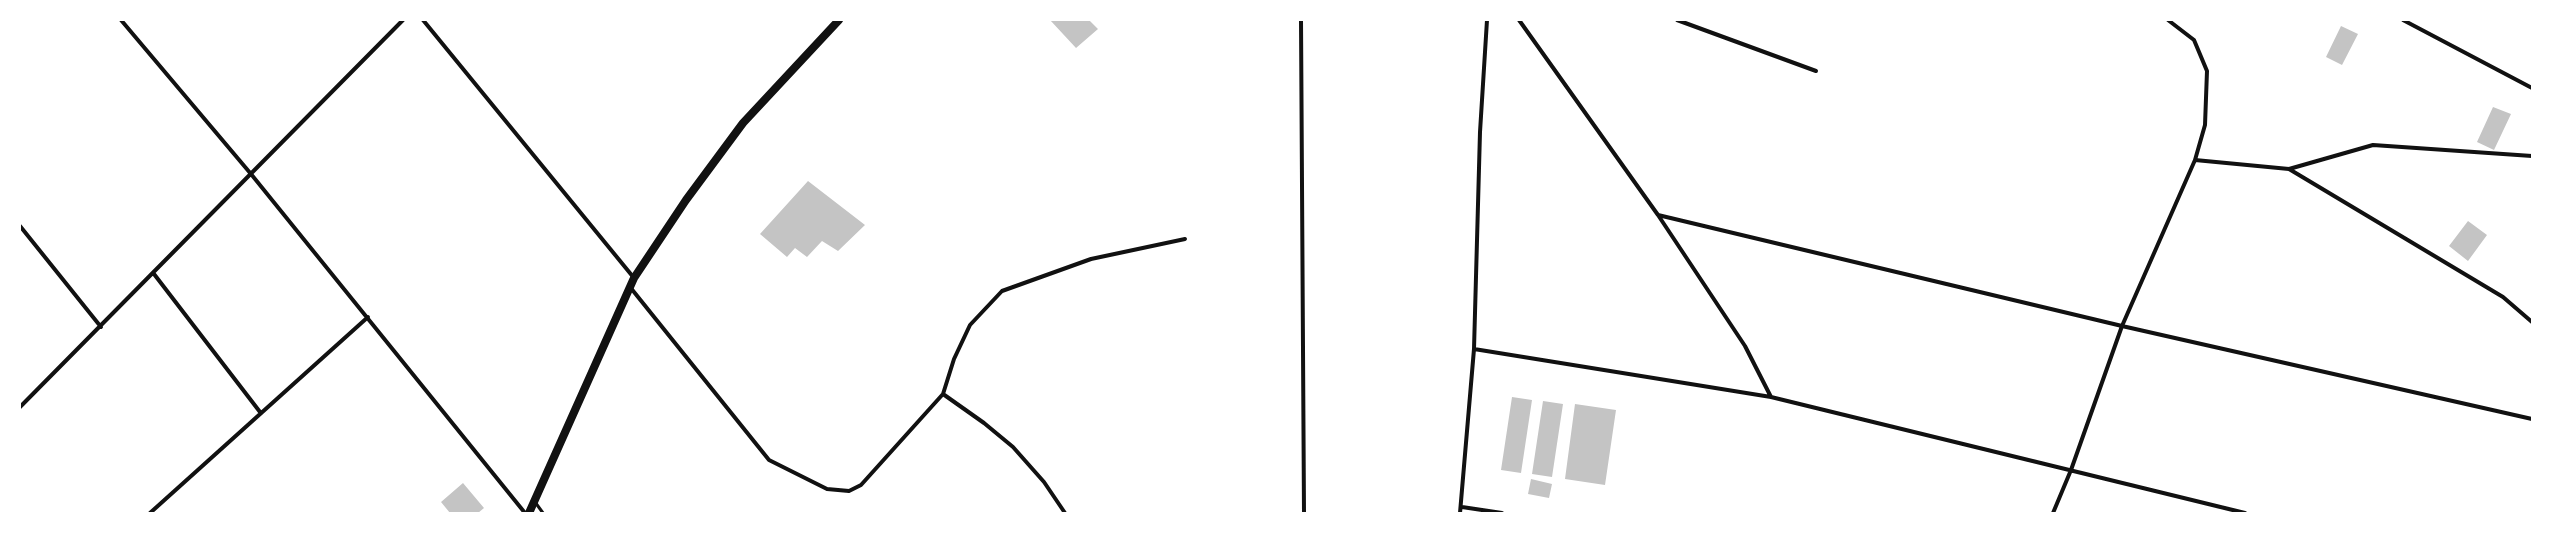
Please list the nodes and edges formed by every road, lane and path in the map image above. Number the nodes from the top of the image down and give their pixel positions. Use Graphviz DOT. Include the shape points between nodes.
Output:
graph roads {
  1 [pos="121,20"];
  2 [pos="403,20"];
  3 [pos="423,20"];
  4 [pos="839,20"];
  5 [pos="1301,20"];
  6 [pos="1487,20"];
  7 [pos="1519,20"];
  8 [pos="1677,20"];
  9 [pos="2168,20"];
  10 [pos="2404,20"];
  11 [pos="1816,71"];
  12 [pos="2532,88"];
  13 [pos="2532,156"];
  14 [pos="2195,160"];
  15 [pos="2289,169"];
  16 [pos="251,174"];
  17 [pos="1658,215"];
  18 [pos="20,226"];
  19 [pos="1186,239"];
  20 [pos="154,274"];
  21 [pos="634,278"];
  22 [pos="630,287"];
  23 [pos="368,317"];
  24 [pos="2532,322"];
  25 [pos="2122,326"];
  26 [pos="101,327"];
  27 [pos="1474,349"];
  28 [pos="943,394"];
  29 [pos="1771,397"];
  30 [pos="20,407"];
  31 [pos="260,412"];
  32 [pos="2532,419"];
  33 [pos="2071,470"];
  34 [pos="535,502"];
  35 [pos="1462,507"];
  36 [pos="150,513"];
  37 [pos="525,513"];
  38 [pos="529,513"];
  39 [pos="543,513"];
  40 [pos="1065,513"];
  41 [pos="1304,513"];
  42 [pos="1460,513"];
  43 [pos="1502,513"];
  44 [pos="2053,513"];
  45 [pos="2245,513"];
  1 -- 16 [label="street"];
  2 -- 16 [label="street"];
  3 -- 21 [label="street"];
  4 -- 21 [label="main road" via="744,123 686,200"];
  5 -- 41 [label="street"];
  6 -- 27 [label="street" via="1480,132"];
  7 -- 17 [label="street"];
  8 -- 11 [label="street"];
  9 -- 14 [label="street" via="2194,40 2207,71 2205,125"];
  10 -- 12 [label="street"];
  13 -- 15 [label="street" via="2373,145"];
  14 -- 15 [label="street"];
  14 -- 25 [label="street"];
  15 -- 24 [label="street" via="2503,297"];
  16 -- 20 [label="street"];
  16 -- 23 [label="street"];
  17 -- 25 [label="street"];
  17 -- 29 [label="street" via="1745,346"];
  18 -- 26 [label="street"];
  19 -- 28 [label="street" via="1091,259 1002,291 970,325 954,359"];
  20 -- 26 [label="street"];
  20 -- 31 [label="street"];
  21 -- 22 [label="main road"];
  22 -- 28 [label="street" via="769,460 827,489 849,491 861,485"];
  22 -- 34 [label="main road"];
  23 -- 31 [label="street"];
  23 -- 37 [label="street"];
  25 -- 32 [label="street"];
  25 -- 33 [label="street"];
  26 -- 30 [label="street"];
  27 -- 29 [label="street"];
  27 -- 35 [label="street"];
  28 -- 40 [label="street" via="1013,447 1044,482"];
  29 -- 33 [label="street"];
  31 -- 36 [label="street"];
  33 -- 44 [label="street"];
  33 -- 45 [label="street"];
  34 -- 38 [label="main road"];
  34 -- 39 [label="lane"];
  35 -- 42 [label="street"];
  35 -- 43 [label="street"];
}
